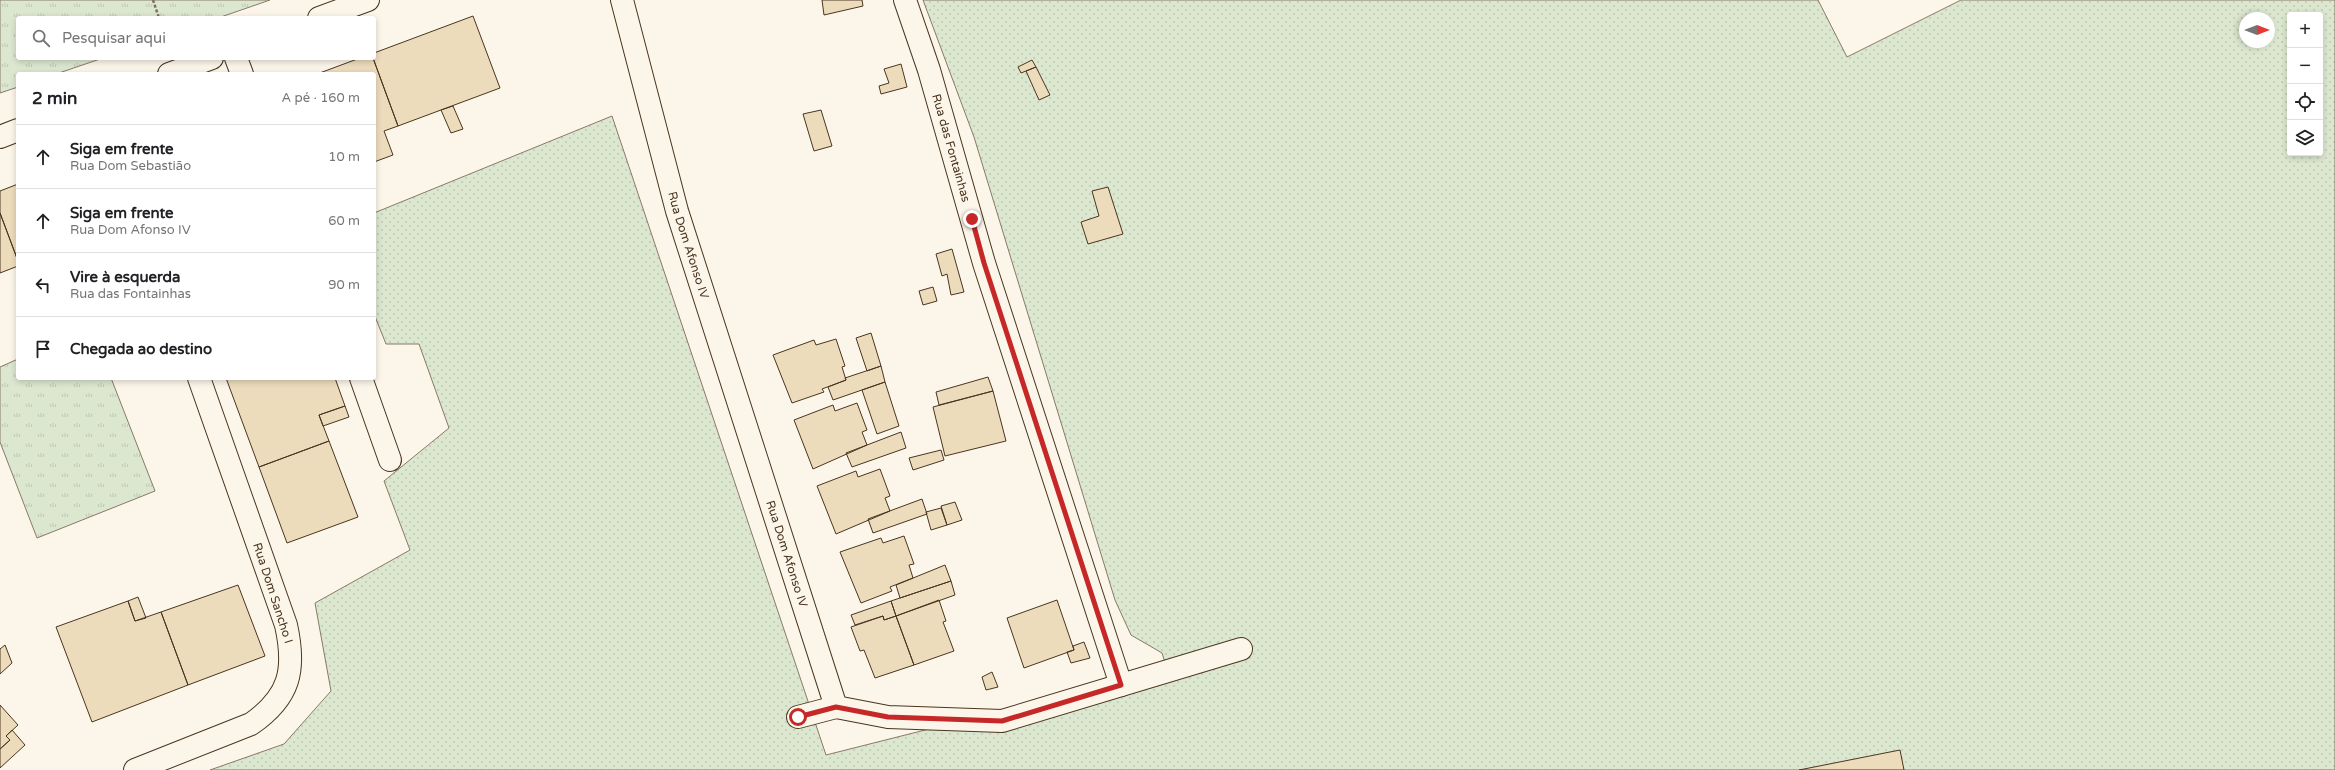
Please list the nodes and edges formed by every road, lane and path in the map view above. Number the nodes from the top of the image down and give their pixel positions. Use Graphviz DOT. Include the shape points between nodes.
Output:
graph roads {
  1 [pos="154,0"];
  2 [pos="368,0"];
  3 [pos="622,0"];
  4 [pos="905,0"];
  5 [pos="158,16"];
  6 [pos="325,16"];
  7 [pos="207,60"];
  8 [pos="237,60"];
  9 [pos="174,72"];
  10 [pos="241,72"];
  11 [pos="16,131"];
  12 [pos="0,137"];
  13 [pos="200,380"];
  14 [pos="362,380"];
  15 [pos="390,460"];
  16 [pos="1241,649"];
  17 [pos="1121,685"];
  18 [pos="836,707"];
  19 [pos="798,717"];
  20 [pos="135,770"];
  1 -- 5 [label="path"];
  2 -- 6 [label="street"];
  3 -- 18 [label="street, Rua Dom Afonso IV" via="676,211"];
  4 -- 17 [label="street, Rua das Fontainhas" via="929,70 984,263"];
  7 -- 9 [label="street"];
  8 -- 10 [label="street"];
  11 -- 12 [label="street"];
  13 -- 20 [label="street, Rua Dom Sancho I" via="286,625 291,647 291,670 278,701 267,713 251,724"];
  14 -- 15 [label="street"];
  16 -- 17 [label="street"];
  17 -- 18 [label="street" via="1002,721 888,717"];
  18 -- 19 [label="street"];
}
